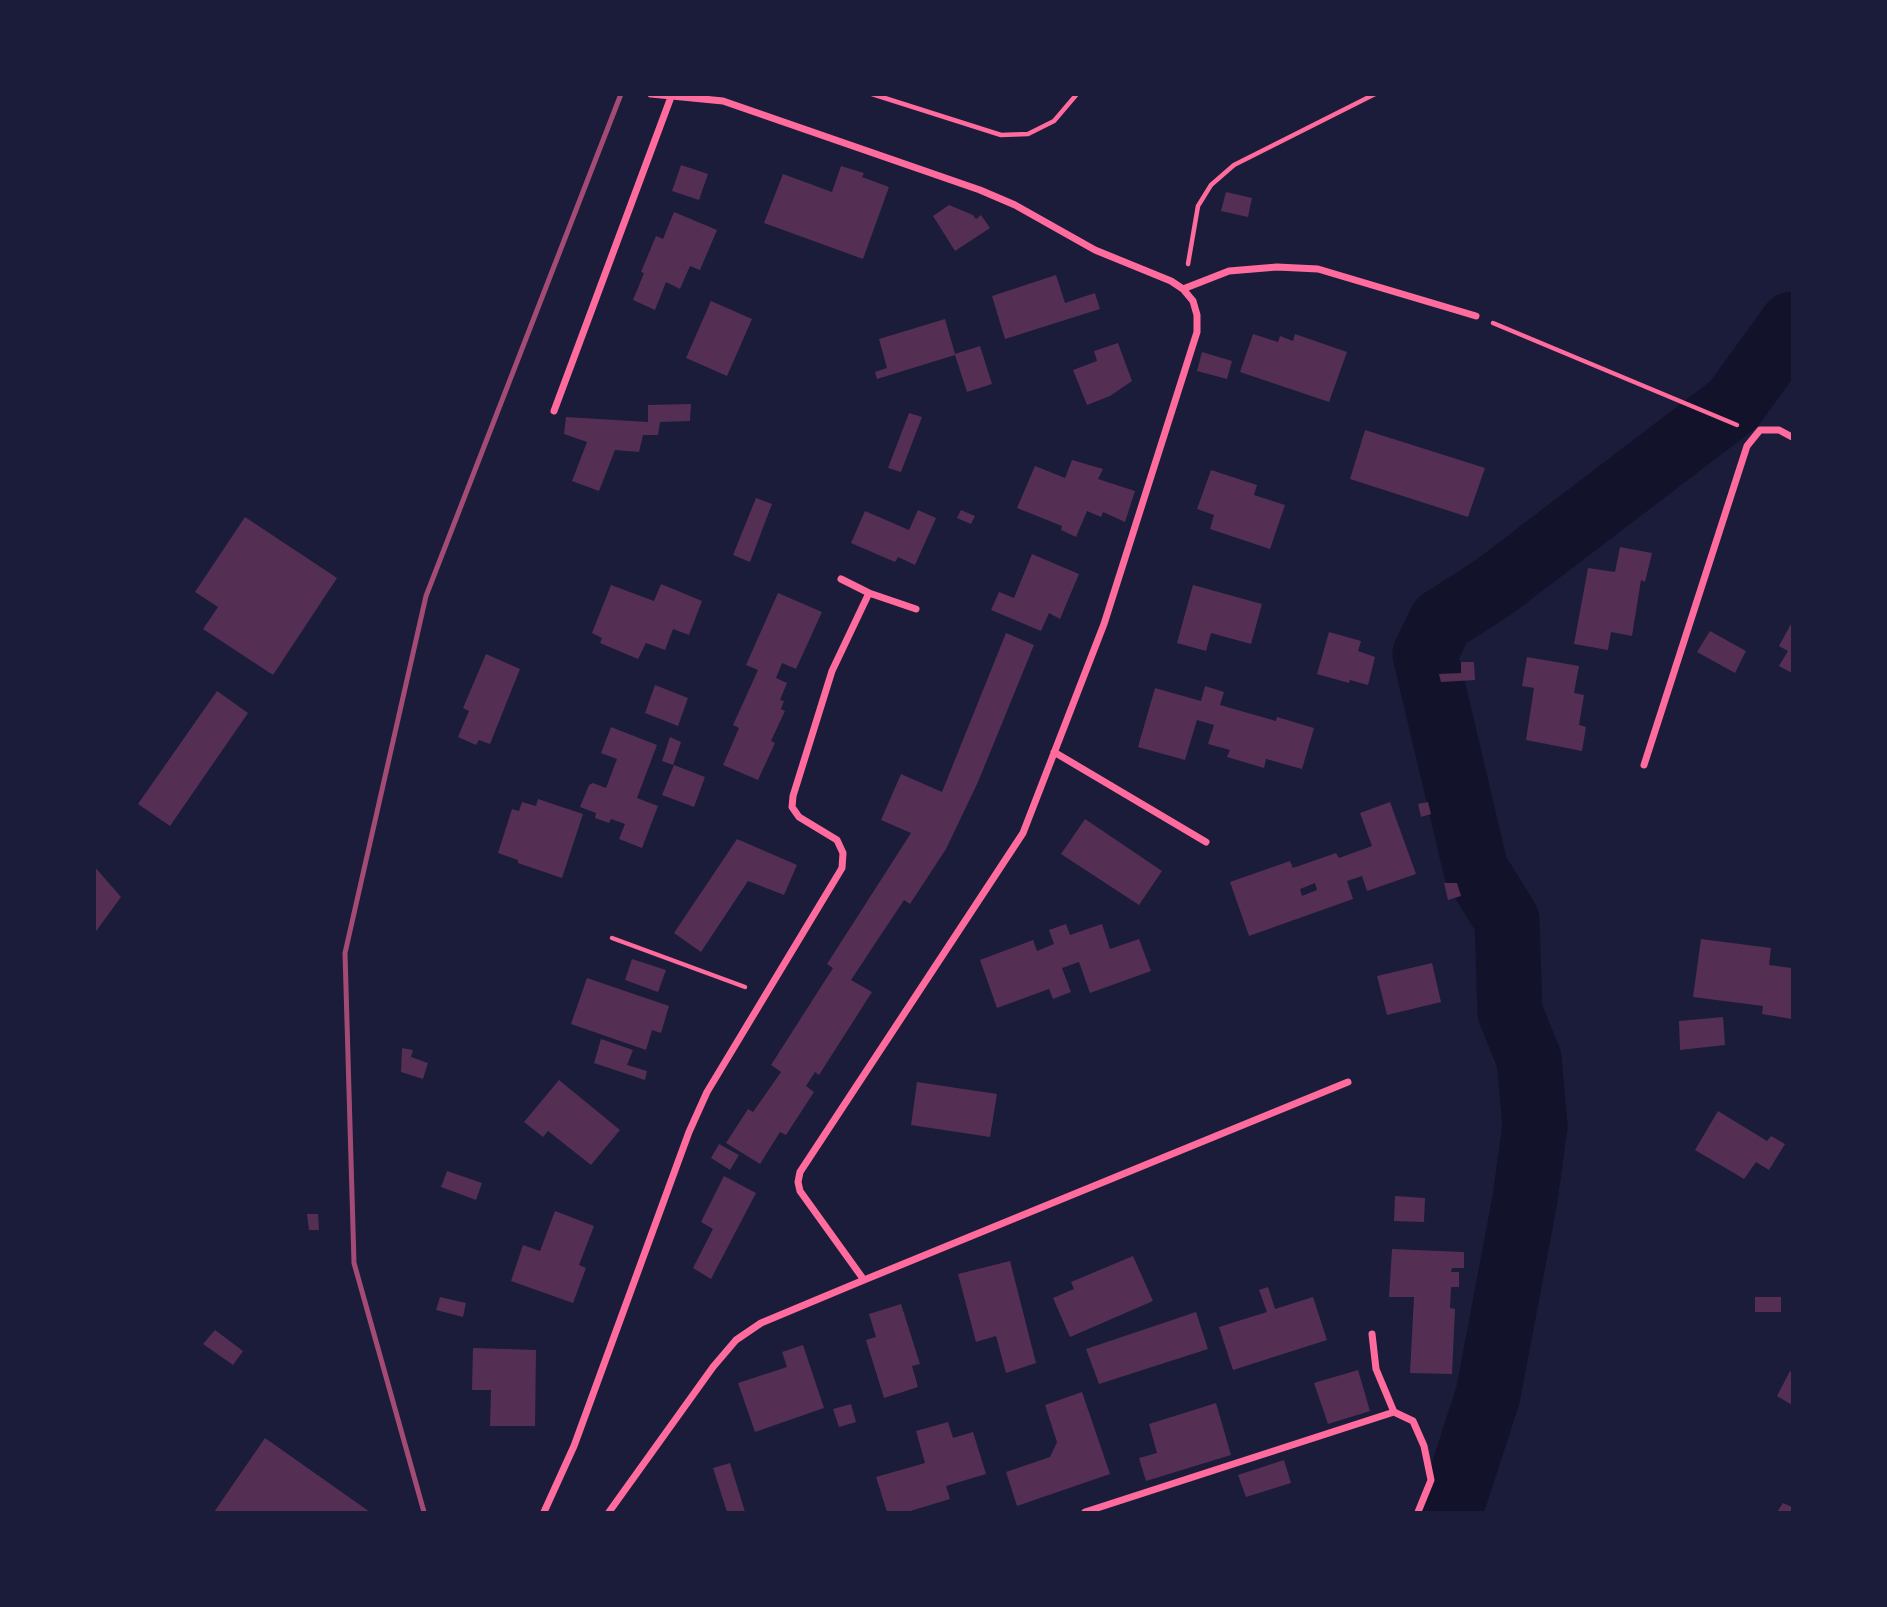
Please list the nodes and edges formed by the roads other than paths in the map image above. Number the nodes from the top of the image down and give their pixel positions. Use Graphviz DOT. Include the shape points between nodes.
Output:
graph roads {
  1 [pos="651,94"];
  2 [pos="671,97"];
  3 [pos="1183,289"];
  4 [pos="1476,316"];
  5 [pos="554,411"];
  6 [pos="1793,437"];
  7 [pos="841,579"];
  8 [pos="869,593"];
  9 [pos="916,609"];
  10 [pos="1054,751"];
  11 [pos="1644,765"];
  12 [pos="1206,842"];
  13 [pos="1348,1082"];
  14 [pos="864,1280"];
  15 [pos="1372,1334"];
  16 [pos="1394,1412"];
  17 [pos="544,1513"];
  18 [pos="609,1513"];
  19 [pos="1085,1513"];
  20 [pos="1418,1513"];
  1 -- 2 [label="street"];
  2 -- 3 [label="street" via="723,101 980,190 1095,250"];
  2 -- 5 [label="street"];
  3 -- 4 [label="street" via="1229,271 1318,269"];
  3 -- 10 [label="street" via="1193,301 1197,332 1104,624"];
  6 -- 11 [label="street" via="1779,430 1760,430 1746,446"];
  7 -- 8 [label="street"];
  8 -- 9 [label="street"];
  8 -- 17 [label="street" via="832,671 793,796 792,807 799,817 837,840 844,853 842,868 707,1092 574,1446"];
  10 -- 12 [label="street"];
  10 -- 14 [label="street" via="1014,848 800,1172 800,1191"];
  13 -- 14 [label="street"];
  14 -- 18 [label="street" via="761,1323 736,1340"];
  15 -- 16 [label="street" via="1376,1369"];
  16 -- 19 [label="street"];
  16 -- 20 [label="street" via="1413,1421 1424,1446 1431,1480"];
}
